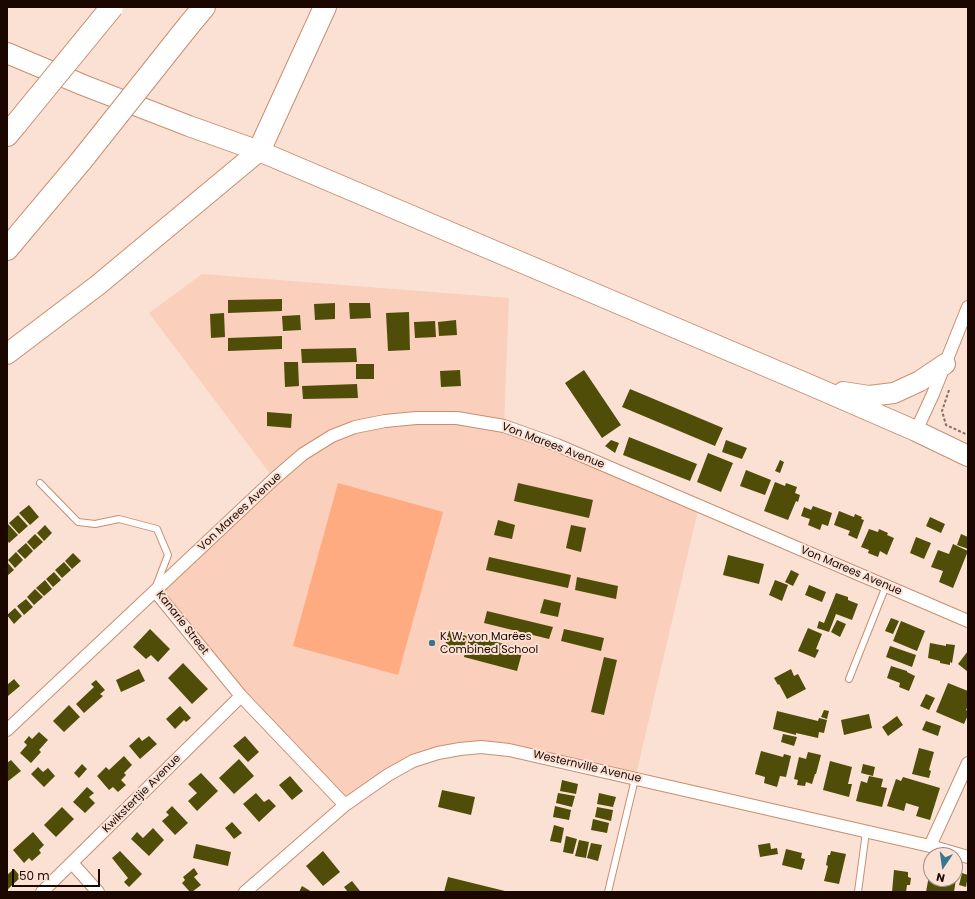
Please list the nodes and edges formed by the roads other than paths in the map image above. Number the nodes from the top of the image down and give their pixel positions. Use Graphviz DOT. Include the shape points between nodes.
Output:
graph roads {
  1 [pos="112,7"];
  2 [pos="204,7"];
  3 [pos="325,7"];
  4 [pos="7,38"];
  5 [pos="7,53"];
  6 [pos="189,126"];
  7 [pos="12,129"];
  8 [pos="259,151"];
  9 [pos="7,249"];
  10 [pos="968,307"];
  11 [pos="7,354"];
  12 [pos="945,364"];
  13 [pos="810,385"];
  14 [pos="916,431"];
  15 [pos="968,443"];
  16 [pos="968,456"];
  17 [pos="40,483"];
  18 [pos="886,586"];
  19 [pos="154,591"];
  20 [pos="968,621"];
  21 [pos="849,679"];
  22 [pos="241,696"];
  23 [pos="7,730"];
  24 [pos="968,763"];
  25 [pos="635,778"];
  26 [pos="345,805"];
  27 [pos="866,832"];
  28 [pos="930,846"];
  29 [pos="968,857"];
  30 [pos="72,863"];
  31 [pos="42,892"];
  32 [pos="98,892"];
  33 [pos="245,892"];
  34 [pos="608,892"];
  35 [pos="858,892"];
  1 -- 7 [label="highway, bridge"];
  2 -- 9 [label="highway, bridge"];
  3 -- 8 [label="highway"];
  4 -- 6 [label="highway"];
  5 -- 6 [label="highway"];
  6 -- 8 [label="highway"];
  8 -- 11 [label="highway" via="98,285"];
  8 -- 13 [label="highway"];
  10 -- 12 [label="street"];
  12 -- 13 [label="highway" via="920,381 885,395 858,395"];
  12 -- 14 [label="street"];
  13 -- 14 [label="highway"];
  14 -- 15 [label="highway" via="944,434"];
  14 -- 16 [label="highway"];
  17 -- 19 [label="lane, Kanarie Street" via="78,522 95,524 119,519 156,529 168,555"];
  18 -- 19 [label="street, Von Marees Avenue" via="557,445 504,426 457,418 416,418 355,426 332,436 303,454"];
  18 -- 20 [label="street, Von Marees Avenue"];
  18 -- 21 [label="lane"];
  19 -- 22 [label="street, Kanarie Street"];
  19 -- 23 [label="street, Von Marees Avenue"];
  22 -- 26 [label="street, Kanarie Street"];
  22 -- 30 [label="street, Kwikstertjie Avenue"];
  24 -- 28 [label="street"];
  25 -- 26 [label="street, Westernville Avenue" via="510,750 481,747 438,753 413,761"];
  25 -- 27 [label="street, Westernville Avenue"];
  25 -- 34 [label="lane"];
  26 -- 33 [label="street, Westernville Avenue"];
  27 -- 28 [label="street, Westernville Avenue"];
  27 -- 35 [label="lane"];
  28 -- 29 [label="street, Westernville Avenue"];
  30 -- 31 [label="street, Kwikstertjie Avenue"];
  30 -- 32 [label="street"];
}
